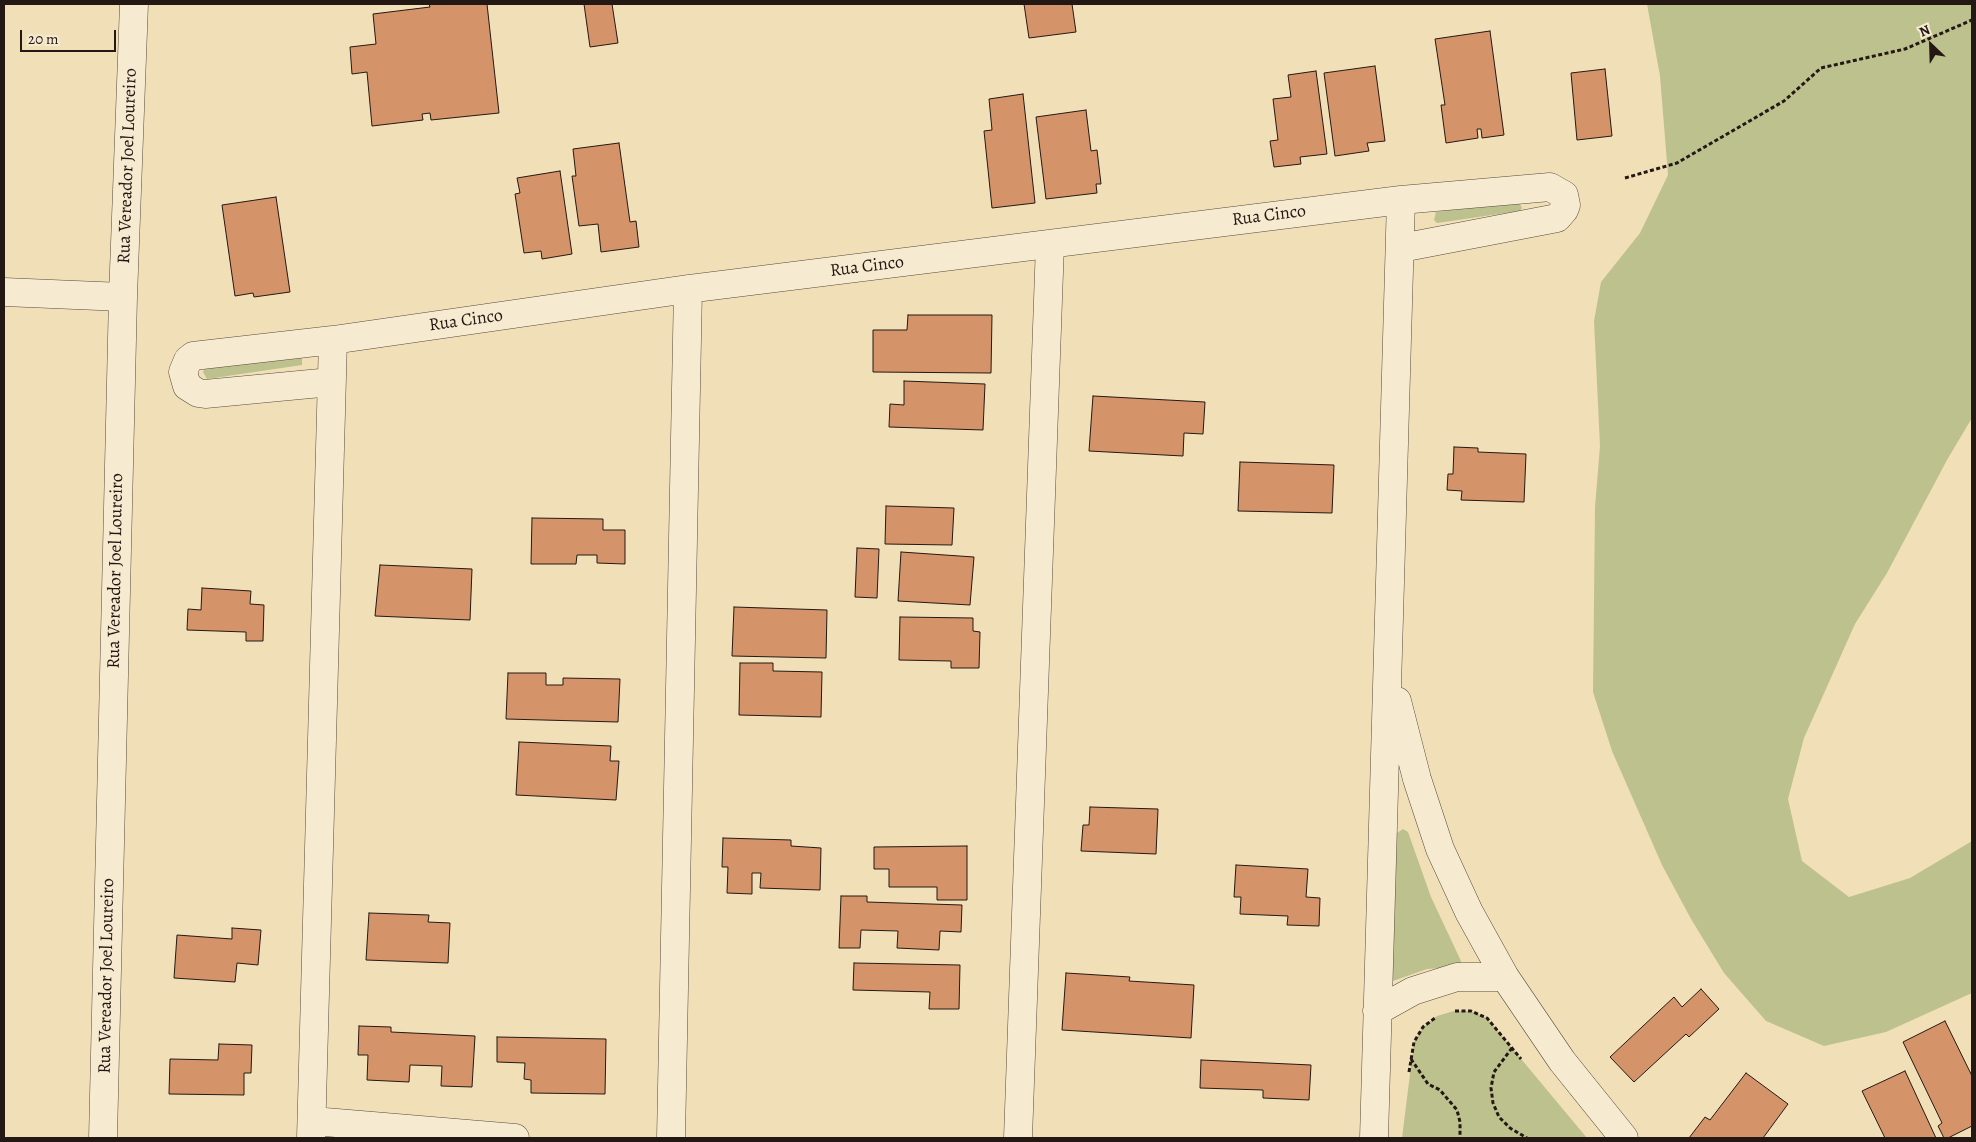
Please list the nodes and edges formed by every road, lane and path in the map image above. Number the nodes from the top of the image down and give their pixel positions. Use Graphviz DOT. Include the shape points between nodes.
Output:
graph roads {
  1 [pos="134,4"];
  2 [pos="1972,20"];
  3 [pos="1626,178"];
  4 [pos="1401,200"];
  5 [pos="1050,244"];
  6 [pos="1402,248"];
  7 [pos="688,289"];
  8 [pos="4,292"];
  9 [pos="123,297"];
  10 [pos="333,340"];
  11 [pos="331,382"];
  12 [pos="1389,668"];
  13 [pos="1505,977"];
  14 [pos="1377,1011"];
  15 [pos="1454,1011"];
  16 [pos="1437,1016"];
  17 [pos="1512,1048"];
  18 [pos="1524,1063"];
  19 [pos="312,1130"];
  20 [pos="352,1131"];
  21 [pos="103,1138"];
  22 [pos="515,1138"];
  23 [pos="671,1138"];
  24 [pos="1018,1138"];
  25 [pos="1374,1138"];
  26 [pos="1460,1138"];
  27 [pos="1527,1138"];
  28 [pos="1624,1138"];
  1 -- 9 [label="street, Rua Vereador Joel Loureiro"];
  2 -- 3 [label="path" via="1905,49 1821,68 1784,102 1677,163"];
  4 -- 5 [label="street, Rua Cinco"];
  4 -- 6 [label="street"];
  4 -- 6 [label="street, Rua Cinco" via="1550,187 1564,195 1566,205 1561,214 1552,219"];
  5 -- 7 [label="street, Rua Cinco"];
  5 -- 24 [label="street"];
  6 -- 12 [label="street"];
  7 -- 10 [label="street, Rua Cinco"];
  7 -- 23 [label="street"];
  8 -- 9 [label="street"];
  9 -- 21 [label="street, Rua Vereador Joel Loureiro"];
  10 -- 11 [label="street"];
  10 -- 11 [label="street, Rua Cinco" via="193,356 183,372 187,386 205,394"];
  11 -- 19 [label="street"];
  12 -- 13 [label="street" via="1417,779 1440,848 1469,912"];
  12 -- 14 [label="street"];
  13 -- 14 [label="street" via="1457,977 1413,990"];
  13 -- 28 [label="street" via="1562,1061"];
  14 -- 25 [label="street"];
  15 -- 17 [label="path" via="1471,1012 1486,1018"];
  16 -- 26 [label="path" via="1423,1027 1410,1058 1428,1084 1440,1090 1457,1110"];
  17 -- 18 [label="path"];
  17 -- 27 [label="path" via="1494,1072 1493,1103 1510,1128"];
  19 -- 20 [label="street"];
  20 -- 22 [label="street"];
}
